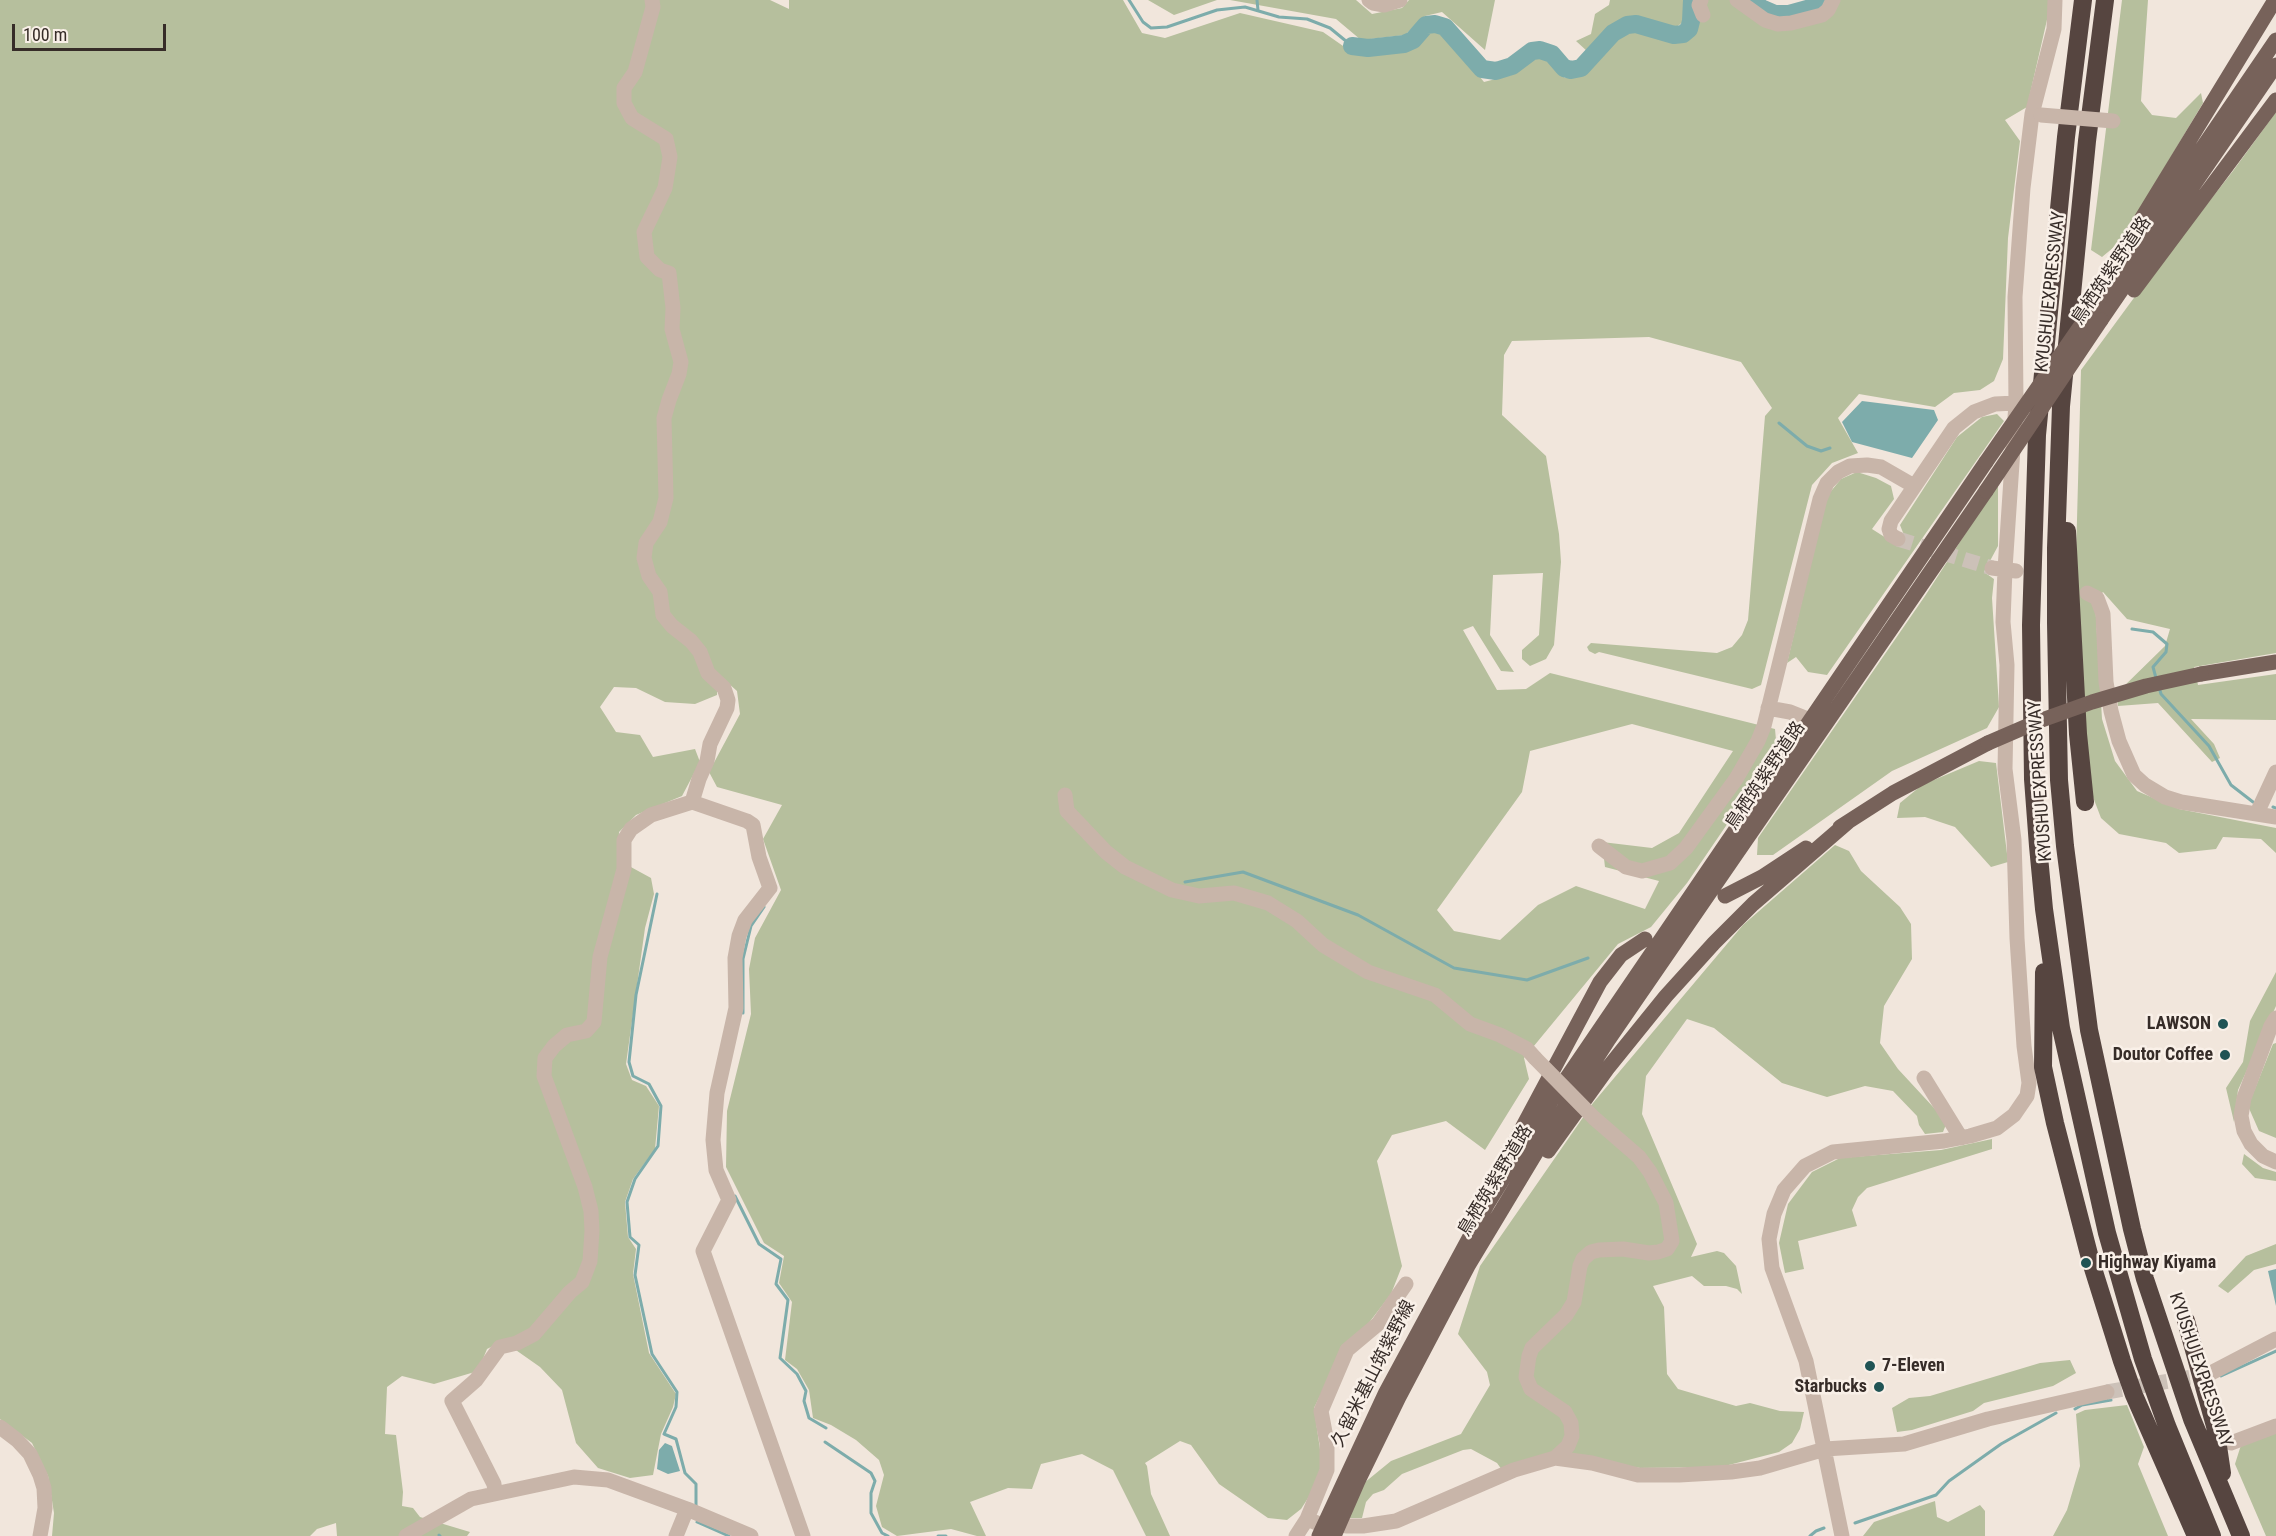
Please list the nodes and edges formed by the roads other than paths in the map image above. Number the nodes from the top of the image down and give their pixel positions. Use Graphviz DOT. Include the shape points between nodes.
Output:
graph roads {
  1 [pos="652,0"];
  2 [pos="1369,0"];
  3 [pos="1400,0"];
  4 [pos="1737,0"];
  5 [pos="1833,0"];
  6 [pos="2055,0"];
  7 [pos="2083,0"];
  8 [pos="2105,0"];
  9 [pos="2275,0"];
  10 [pos="2276,40"];
  11 [pos="2276,65"];
  12 [pos="2276,100"];
  13 [pos="2036,114"];
  14 [pos="2113,121"];
  15 [pos="2118,272"];
  16 [pos="2117,297"];
  17 [pos="2016,403"];
  18 [pos="2061,406"];
  19 [pos="1914,486"];
  20 [pos="1898,539"];
  21 [pos="2087,593"];
  22 [pos="2276,662"];
  23 [pos="1768,708"];
  24 [pos="1810,720"];
  25 [pos="2276,772"];
  26 [pos="1065,795"];
  27 [pos="692,802"];
  28 [pos="2085,802"];
  29 [pos="2257,813"];
  30 [pos="2276,817"];
  31 [pos="1848,822"];
  32 [pos="1599,846"];
  33 [pos="1725,896"];
  34 [pos="2044,909"];
  35 [pos="1645,939"];
  36 [pos="2276,1018"];
  37 [pos="1924,1078"];
  38 [pos="1961,1138"];
  39 [pos="2276,1162"];
  40 [pos="1493,1209"];
  41 [pos="1470,1233"];
  42 [pos="1406,1284"];
  43 [pos="2186,1321"];
  44 [pos="2276,1339"];
  45 [pos="2209,1374"];
  46 [pos="2107,1392"];
  47 [pos="2276,1426"];
  48 [pos="0,1427"];
  49 [pos="2231,1443"];
  50 [pos="1825,1449"];
  51 [pos="1555,1458"];
  52 [pos="495,1493"];
  53 [pos="2228,1507"];
  54 [pos="687,1509"];
  55 [pos="1314,1526"];
  56 [pos="1340,1531"];
  57 [pos="40,1536"];
  58 [pos="406,1536"];
  59 [pos="676,1536"];
  60 [pos="751,1536"];
  61 [pos="803,1536"];
  62 [pos="1296,1536"];
  63 [pos="1842,1536"];
  64 [pos="2196,1536"];
  65 [pos="2212,1536"];
  66 [pos="2241,1536"];
  1 -- 27 [label="street" via="636,72 624,88 624,103 632,118 666,139 670,157 664,188 644,232 647,257 669,273 674,308 672,328 681,362 664,418 666,498 660,522 646,543 644,558 649,576 660,592 663,615 700,652 708,673 724,688 729,700"];
  2 -- 3 [label="street" via="1384,5"];
  4 -- 5 [label="street" via="1765,20 1779,24 1822,15"];
  6 -- 13 [label="street" via="2054,29"];
  7 -- 34 [label="highway, KYUSHU EXPRESSWAY" via="2048,309 2035,481 2031,625 2033,779"];
  8 -- 18 [label="highway, KYUSHU EXPRESSWAY"];
  9 -- 15 [label="main road" via="2134,231"];
  10 -- 15 [label="main road, 鳥栖筑紫野道路"];
  11 -- 16 [label="main road, 鳥栖筑紫野道路"];
  12 -- 16 [label="main road" via="2134,289"];
  13 -- 14 [label="street, bridge"];
  13 -- 17 [label="street" via="2023,188 2015,297"];
  15 -- 24 [label="main road, 鳥栖筑紫野道路, bridge"];
  16 -- 40 [label="main road, 鳥栖筑紫野道路, bridge"];
  17 -- 19 [label="street" via="1995,404 1974,412 1954,428"];
  17 -- 38 [label="street" via="2004,569 2005,769 2014,840 2029,1083 2027,1096 2014,1115 1996,1128"];
  18 -- 28 [label="highway"];
  18 -- 53 [label="highway, KYUSHU EXPRESSWAY" via="2056,548 2059,780 2088,1019 2145,1279 2192,1419"];
  19 -- 20 [label="street" via="1891,521 1891,535"];
  19 -- 23 [label="street" via="1881,467 1867,465 1850,466 1827,483"];
  21 -- 29 [label="street" via="2097,598 2103,614 2111,711 2134,775 2165,797"];
  22 -- 31 [label="main road, bridge" via="2146,686 2039,720 1988,742"];
  23 -- 24 [label="street"];
  23 -- 32 [label="street" via="1758,741 1736,779 1686,848 1670,863 1642,871 1626,867"];
  24 -- 40 [label="main road, 鳥栖筑紫野道路" via="1551,1101"];
  25 -- 29 [label="street"];
  26 -- 51 [label="street, bridge" via="1067,811 1125,867 1172,890 1199,896 1234,893 1268,903 1297,921 1323,945 1368,972 1435,995 1470,1024 1527,1049 1594,1118 1639,1157 1666,1203 1672,1241 1667,1249 1658,1252 1591,1252 1580,1266 1574,1302 1532,1348 1526,1377 1532,1389 1565,1412 1571,1423 1568,1446"];
  27 -- 52 [label="street" via="651,815 631,829 624,840 624,869 600,957 594,1022 586,1032 567,1035 545,1058 544,1076 591,1211 590,1261 582,1282 534,1334 500,1347 476,1380 452,1401"];
  27 -- 61 [label="street" via="753,825 770,888 745,920 739,936 735,958 736,1008 717,1093 713,1140 716,1170 729,1200 703,1251"];
  29 -- 30 [label="street"];
  31 -- 33 [label="main road" via="1762,878"];
  31 -- 40 [label="main road" via="1753,904 1666,996 1547,1153"];
  34 -- 64 [label="highway" via="2043,1067 2055,1123 2121,1361"];
  34 -- 65 [label="highway, KYUSHU EXPRESSWAY" via="2061,1028 2107,1233 2147,1370"];
  35 -- 40 [label="main road" via="1621,956 1600,982 1516,1140"];
  36 -- 39 [label="street" via="2244,1098 2241,1116 2251,1144"];
  37 -- 38 [label="street"];
  38 -- 50 [label="street" via="1833,1152 1805,1166 1784,1190 1769,1239 1772,1268 1806,1361"];
  40 -- 41 [label="main road, 鳥栖筑紫野道路"];
  40 -- 56 [label="main road, 鳥栖筑紫野道路" via="1358,1481"];
  41 -- 55 [label="main road, 久留米基山筑紫野線"];
  42 -- 55 [label="street" via="1378,1324 1347,1350 1321,1411 1328,1443 1328,1470"];
  43 -- 53 [label="highway" via="2215,1426"];
  44 -- 45 [label="street"];
  46 -- 50 [label="street" via="1988,1419 1904,1444"];
  47 -- 49 [label="street"];
  48 -- 57 [label="street" via="30,1454 40,1475 45,1508"];
  50 -- 51 [label="street" via="1760,1468 1679,1475 1638,1475"];
  50 -- 63 [label="street"];
  51 -- 56 [label="street" via="1514,1470 1396,1521"];
  52 -- 54 [label="street" via="574,1477 608,1480"];
  52 -- 58 [label="street" via="471,1499"];
  53 -- 66 [label="highway, KYUSHU EXPRESSWAY"];
  54 -- 59 [label="street"];
  54 -- 60 [label="street"];
  55 -- 62 [label="street"];
}
